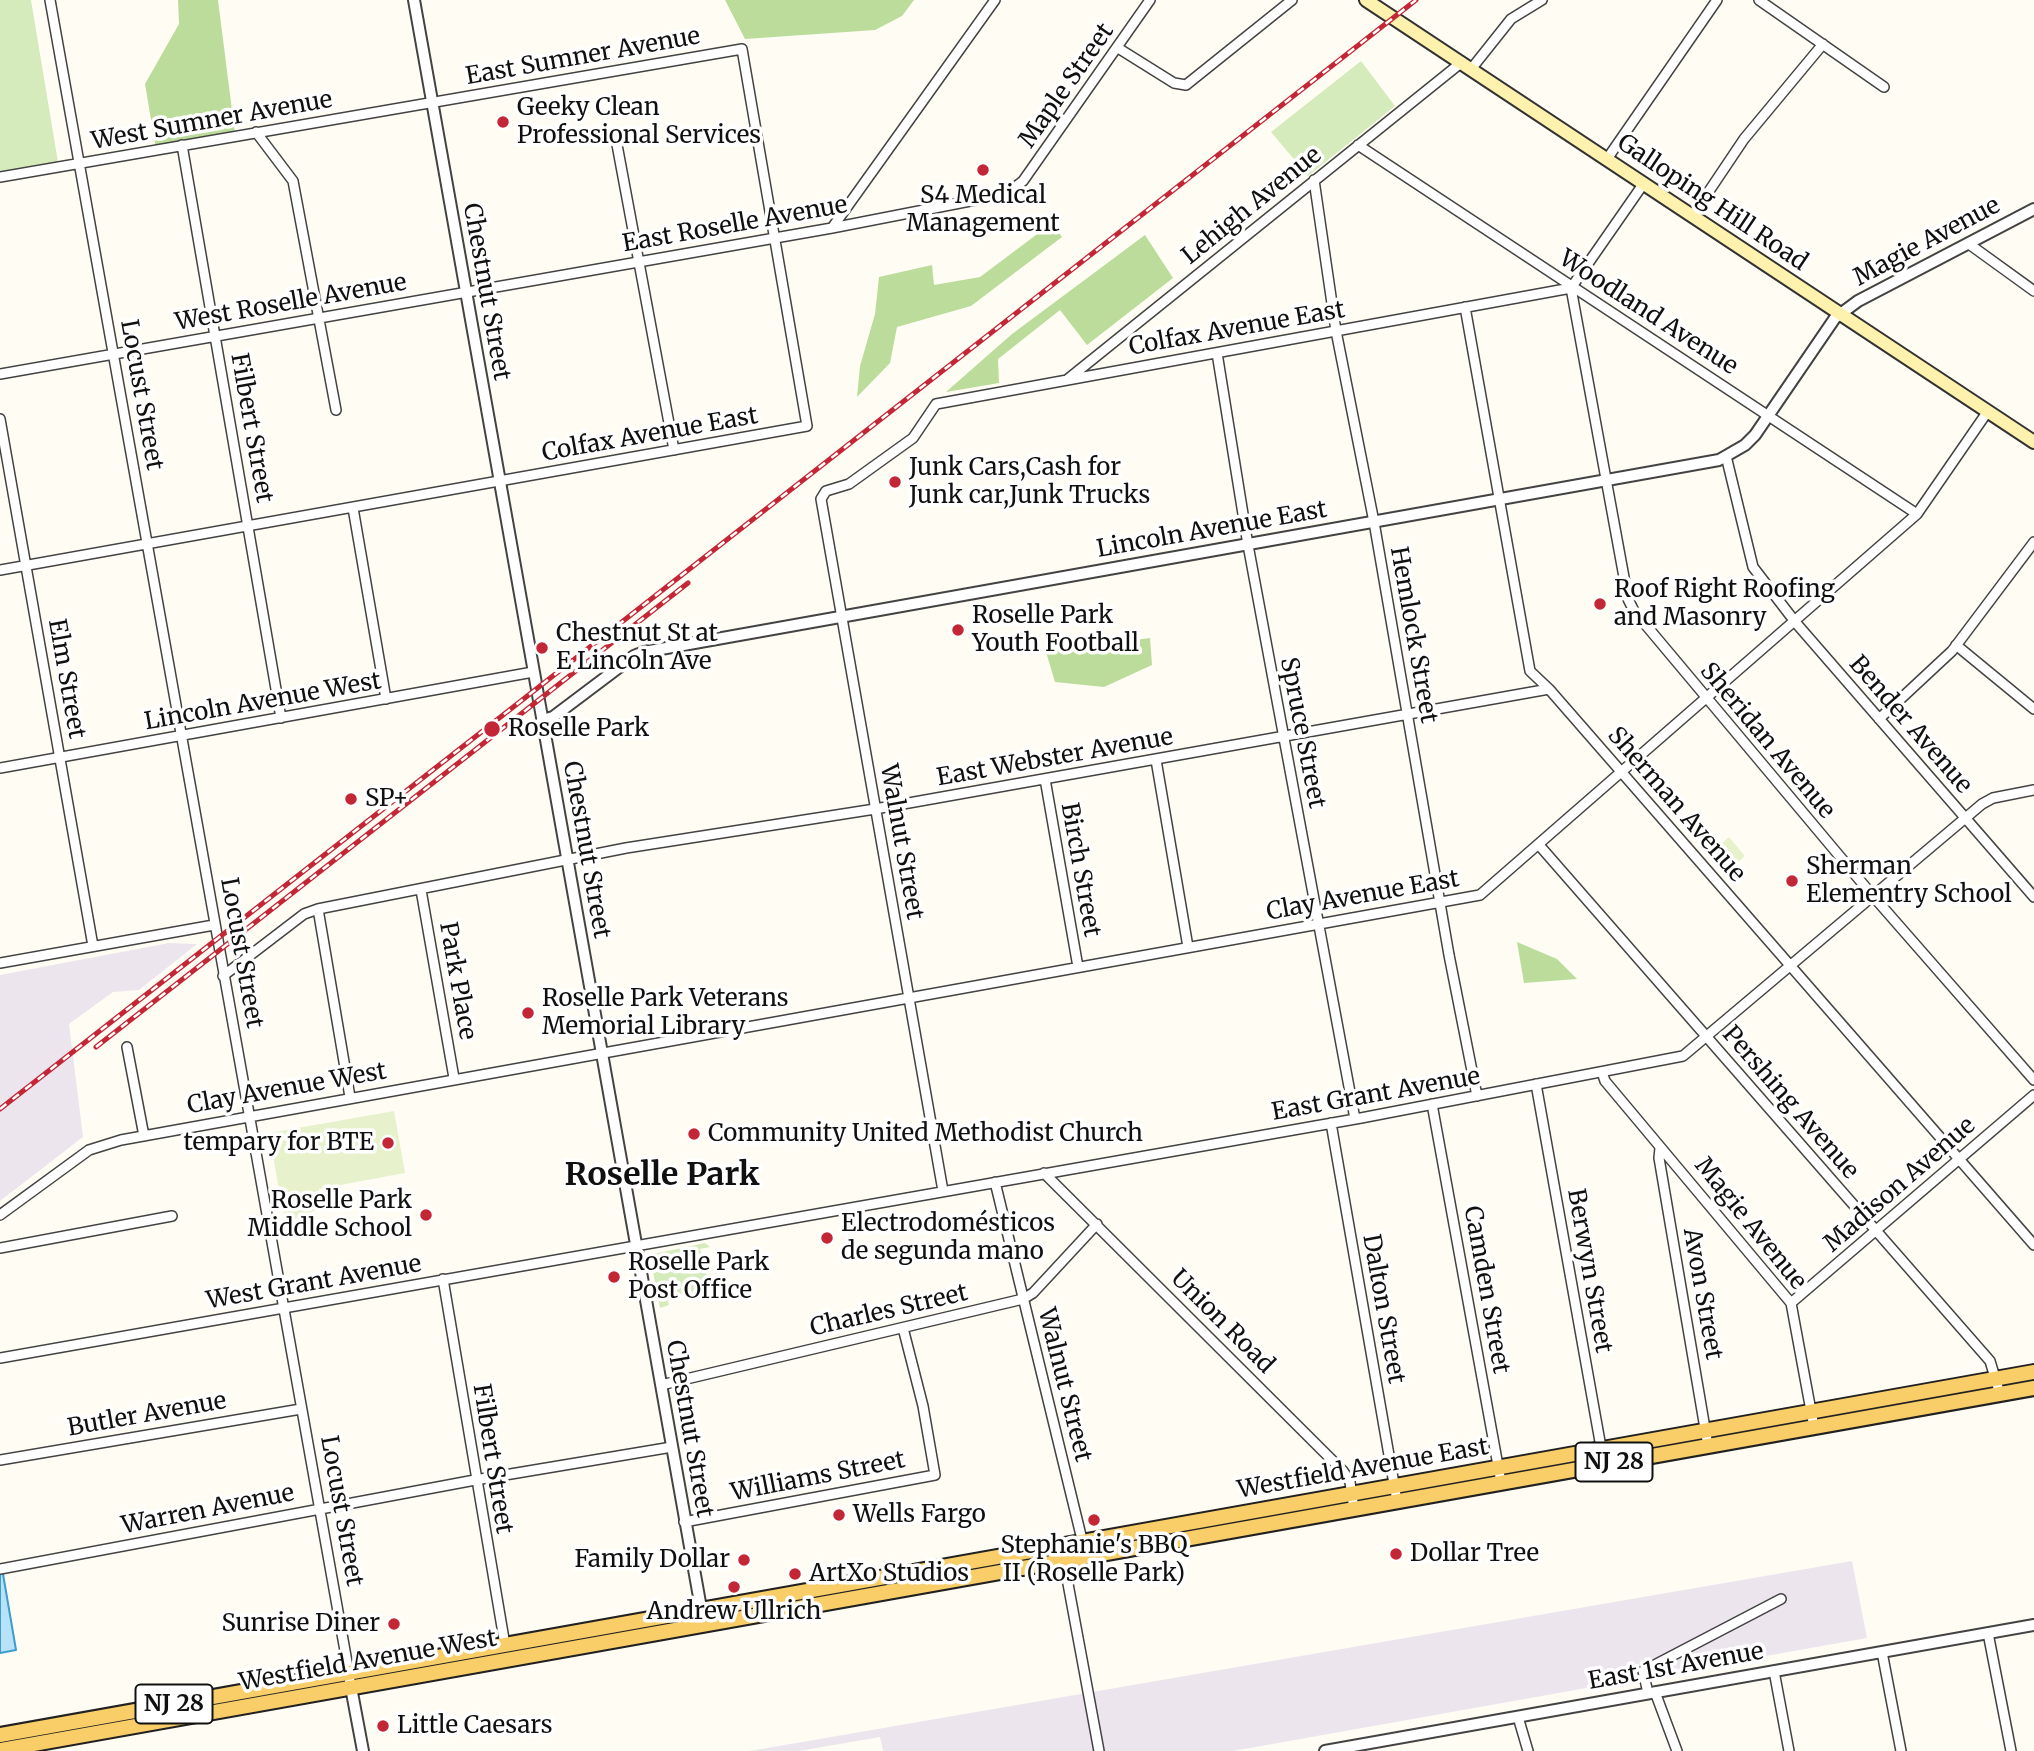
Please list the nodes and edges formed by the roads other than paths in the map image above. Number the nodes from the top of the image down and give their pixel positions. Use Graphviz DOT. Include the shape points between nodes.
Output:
graph roads {
  1 [pos="50,0"];
  2 [pos="414,0"];
  3 [pos="995,0"];
  4 [pos="1150,0"];
  5 [pos="1292,0"];
  6 [pos="1366,0"];
  7 [pos="1542,0"];
  8 [pos="1717,0"];
  9 [pos="1759,0"];
  10 [pos="1824,44"];
  11 [pos="1118,48"];
  12 [pos="1467,65"];
  13 [pos="1884,87"];
  14 [pos="431,104"];
  15 [pos="256,132"];
  16 [pos="615,134"];
  17 [pos="182,145"];
  18 [pos="1358,145"];
  19 [pos="1607,159"];
  20 [pos="78,163"];
  21 [pos="0,177"];
  22 [pos="1314,180"];
  23 [pos="1644,183"];
  24 [pos="1011,191"];
  25 [pos="2034,209"];
  26 [pos="1693,215"];
  27 [pos="832,228"];
  28 [pos="772,237"];
  29 [pos="1969,244"];
  30 [pos="638,262"];
  31 [pos="1571,287"];
  32 [pos="2034,291"];
  33 [pos="465,293"];
  34 [pos="1465,307"];
  35 [pos="1841,314"];
  36 [pos="321,318"];
  37 [pos="1336,331"];
  38 [pos="215,336"];
  39 [pos="1217,353"];
  40 [pos="112,354"];
  41 [pos="0,374"];
  42 [pos="1066,380"];
  43 [pos="336,410"];
  44 [pos="1988,411"];
  45 [pos="1769,415"];
  46 [pos="0,419"];
  47 [pos="2034,442"];
  48 [pos="674,450"];
  49 [pos="1726,456"];
  50 [pos="1606,481"];
  51 [pos="499,482"];
  52 [pos="821,499"];
  53 [pos="1498,500"];
  54 [pos="353,508"];
  55 [pos="1917,514"];
  56 [pos="1374,522"];
  57 [pos="248,526"];
  58 [pos="2034,542"];
  59 [pos="146,544"];
  60 [pos="1248,545"];
  61 [pos="27,565"];
  62 [pos="0,570"];
  63 [pos="842,618"];
  64 [pos="1796,622"];
  65 [pos="1956,645"];
  66 [pos="533,672"];
  67 [pos="1549,689"];
  68 [pos="386,699"];
  69 [pos="1707,700"];
  70 [pos="2034,709"];
  71 [pos="1407,715"];
  72 [pos="281,718"];
  73 [pos="1879,719"];
  74 [pos="542,720"];
  75 [pos="181,736"];
  76 [pos="1283,737"];
  77 [pos="60,759"];
  78 [pos="1156,760"];
  79 [pos="0,768"];
  80 [pos="1622,773"];
  81 [pos="1045,779"];
  82 [pos="2034,790"];
  83 [pos="875,809"];
  84 [pos="1965,818"];
  85 [pos="1539,845"];
  86 [pos="567,861"];
  87 [pos="421,890"];
  88 [pos="1873,896"];
  89 [pos="2034,897"];
  90 [pos="1440,904"];
  91 [pos="318,909"];
  92 [pos="1318,923"];
  93 [pos="214,925"];
  94 [pos="93,946"];
  95 [pos="1188,947"];
  96 [pos="0,962"];
  97 [pos="1790,966"];
  98 [pos="1077,967"];
  99 [pos="223,976"];
  100 [pos="909,998"];
  101 [pos="1706,1037"];
  102 [pos="127,1047"];
  103 [pos="601,1055"];
  104 [pos="1602,1072"];
  105 [pos="454,1078"];
  106 [pos="2034,1080"];
  107 [pos="1536,1084"];
  108 [pos="2034,1095"];
  109 [pos="1476,1096"];
  110 [pos="350,1097"];
  111 [pos="1432,1104"];
  112 [pos="248,1115"];
  113 [pos="1355,1119"];
  114 [pos="1331,1123"];
  115 [pos="144,1136"];
  116 [pos="1660,1148"];
  117 [pos="1959,1159"];
  118 [pos="1044,1173"];
  119 [pos="995,1182"];
  120 [pos="943,1191"];
  121 [pos="0,1215"];
  122 [pos="172,1216"];
  123 [pos="1097,1224"];
  124 [pos="1876,1231"];
  125 [pos="636,1245"];
  126 [pos="2034,1245"];
  127 [pos="0,1248"];
  128 [pos="443,1279"];
  129 [pos="1023,1299"];
  130 [pos="1791,1303"];
  131 [pos="283,1308"];
  132 [pos="903,1328"];
  133 [pos="0,1358"];
  134 [pos="2034,1372"];
  135 [pos="661,1385"];
  136 [pos="1999,1386"];
  137 [pos="2034,1388"];
  138 [pos="301,1409"];
  139 [pos="1813,1419"];
  140 [pos="1707,1438"];
  141 [pos="672,1447"];
  142 [pos="1603,1457"];
  143 [pos="0,1460"];
  144 [pos="1500,1475"];
  145 [pos="475,1480"];
  146 [pos="1352,1494"];
  147 [pos="1396,1494"];
  148 [pos="319,1509"];
  149 [pos="1354,1509"];
  150 [pos="684,1521"];
  151 [pos="1084,1549"];
  152 [pos="1063,1553"];
  153 [pos="0,1569"];
  154 [pos="1781,1599"];
  155 [pos="702,1617"];
  156 [pos="2034,1625"];
  157 [pos="1988,1633"];
  158 [pos="505,1645"];
  159 [pos="1882,1652"];
  160 [pos="1774,1671"];
  161 [pos="350,1680"];
  162 [pos="1651,1693"];
  163 [pos="1518,1717"];
  164 [pos="120,1721"];
  165 [pos="0,1735"];
  166 [pos="0,1750"];
  167 [pos="363,1751"];
  168 [pos="1099,1751"];
  169 [pos="1325,1751"];
  170 [pos="1528,1751"];
  171 [pos="1677,1751"];
  172 [pos="1789,1751"];
  173 [pos="1901,1751"];
  174 [pos="2011,1751"];
  1 -- 20 [label="street, Locust Street"];
  2 -- 14 [label="street, Chestnut Street"];
  3 -- 27 [label="street"];
  4 -- 11 [label="street, Maple Street"];
  5 -- 11 [label="street" via="1186,85 1174,83"];
  6 -- 12 [label="main road, Galloping Hill Road"];
  7 -- 12 [label="street, Lehigh Avenue" via="1511,19"];
  8 -- 19 [label="street"];
  9 -- 10 [label="street"];
  10 -- 13 [label="street"];
  10 -- 26 [label="street" via="1744,139"];
  11 -- 24 [label="street, Maple Street" via="1023,181"];
  12 -- 18 [label="street, Lehigh Avenue"];
  12 -- 19 [label="main road, Galloping Hill Road"];
  14 -- 15 [label="street, West Sumner Avenue"];
  14 -- 28 [label="street, East Sumner Avenue" via="742,49"];
  14 -- 33 [label="street, Chestnut Street"];
  15 -- 17 [label="street, West Sumner Avenue"];
  15 -- 36 [label="street" via="293,181"];
  16 -- 30 [label="street"];
  17 -- 20 [label="street, West Sumner Avenue"];
  17 -- 38 [label="street, Filbert Street"];
  18 -- 22 [label="street, Lehigh Avenue"];
  18 -- 31 [label="street, Woodland Avenue"];
  19 -- 23 [label="main road, Galloping Hill Road"];
  20 -- 21 [label="street, West Sumner Avenue"];
  20 -- 40 [label="street, Locust Street"];
  22 -- 37 [label="street, Hemlock Street"];
  22 -- 42 [label="street, Lehigh Avenue"];
  23 -- 26 [label="main road, Galloping Hill Road"];
  23 -- 31 [label="street"];
  24 -- 27 [label="street, East Roselle Avenue"];
  25 -- 29 [label="street, Magie Avenue"];
  26 -- 35 [label="main road, Galloping Hill Road"];
  27 -- 28 [label="street, East Roselle Avenue"];
  28 -- 30 [label="street, East Roselle Avenue"];
  28 -- 48 [label="street, Colfax Avenue East" via="807,426"];
  29 -- 32 [label="street"];
  29 -- 35 [label="street, Magie Avenue"];
  30 -- 33 [label="street, East Roselle Avenue"];
  30 -- 48 [label="street"];
  31 -- 34 [label="street, Colfax Avenue East"];
  31 -- 45 [label="street, Woodland Avenue"];
  31 -- 50 [label="street, Sheridan Avenue"];
  33 -- 36 [label="street, West Roselle Avenue"];
  33 -- 51 [label="street, Chestnut Street"];
  34 -- 37 [label="street, Colfax Avenue East"];
  34 -- 53 [label="street, Sherman Avenue"];
  35 -- 44 [label="main road, Galloping Hill Road"];
  35 -- 45 [label="street, Lincoln Avenue East"];
  36 -- 38 [label="street, West Roselle Avenue"];
  36 -- 43 [label="street"];
  37 -- 39 [label="street, Colfax Avenue East"];
  37 -- 56 [label="street, Hemlock Street"];
  38 -- 40 [label="street, West Roselle Avenue"];
  38 -- 57 [label="street, Filbert Street"];
  39 -- 42 [label="street, Colfax Avenue East"];
  39 -- 60 [label="street, Spruce Street"];
  40 -- 41 [label="street, West Roselle Avenue"];
  40 -- 59 [label="street, Locust Street"];
  42 -- 52 [label="street, Colfax Avenue East" via="936,404 913,438 849,484 826,491"];
  44 -- 47 [label="main road, Galloping Hill Road"];
  44 -- 55 [label="street, Clay Avenue East"];
  45 -- 49 [label="street, Lincoln Avenue East" via="1745,445"];
  45 -- 55 [label="street, Woodland Avenue"];
  46 -- 61 [label="street, Elm Street"];
  48 -- 51 [label="street, Colfax Avenue East"];
  49 -- 50 [label="street, Lincoln Avenue East"];
  49 -- 64 [label="street, Bender Avenue" via="1754,567"];
  50 -- 53 [label="street, Lincoln Avenue East"];
  50 -- 69 [label="street, Sheridan Avenue" via="1628,599 1644,626"];
  51 -- 54 [label="street, Colfax Avenue East"];
  51 -- 66 [label="street, Chestnut Street"];
  52 -- 63 [label="street, Walnut Street"];
  53 -- 56 [label="street, Lincoln Avenue East"];
  53 -- 67 [label="street, Sherman Avenue" via="1530,671"];
  54 -- 57 [label="street, Colfax Avenue East"];
  54 -- 68 [label="street"];
  55 -- 64 [label="street, Clay Avenue East"];
  56 -- 60 [label="street, Lincoln Avenue East"];
  56 -- 71 [label="street, Hemlock Street"];
  57 -- 59 [label="street, Colfax Avenue East"];
  57 -- 72 [label="street, Filbert Street"];
  58 -- 65 [label="street"];
  59 -- 61 [label="street, Colfax Avenue East"];
  59 -- 75 [label="street, Locust Street"];
  60 -- 63 [label="street, Lincoln Avenue East"];
  60 -- 76 [label="street, Spruce Street"];
  61 -- 62 [label="street, Colfax Avenue East"];
  61 -- 77 [label="street, Elm Street"];
  63 -- 74 [label="street, Lincoln Avenue East" via="644,652 553,717"];
  63 -- 83 [label="street, Walnut Street"];
  64 -- 69 [label="street, Clay Avenue East"];
  64 -- 73 [label="street, Bender Avenue"];
  65 -- 70 [label="street"];
  65 -- 73 [label="street"];
  66 -- 68 [label="street, Lincoln Avenue West"];
  66 -- 74 [label="street, Chestnut Street"];
  67 -- 71 [label="street, East Webster Avenue"];
  67 -- 80 [label="street, Sherman Avenue"];
  68 -- 72 [label="street, Lincoln Avenue West"];
  69 -- 80 [label="street, Clay Avenue East"];
  69 -- 88 [label="street, Sheridan Avenue"];
  71 -- 76 [label="street, East Webster Avenue"];
  71 -- 90 [label="street, Hemlock Street"];
  72 -- 75 [label="street, Lincoln Avenue West"];
  73 -- 84 [label="street, Bender Avenue"];
  74 -- 86 [label="street, Chestnut Street"];
  75 -- 77 [label="street, Lincoln Avenue West"];
  75 -- 93 [label="street, Locust Street"];
  76 -- 78 [label="street, East Webster Avenue"];
  76 -- 92 [label="street, Spruce Street"];
  77 -- 79 [label="street, Lincoln Avenue West"];
  77 -- 94 [label="street, Elm Street"];
  78 -- 81 [label="street, East Webster Avenue"];
  78 -- 95 [label="street"];
  80 -- 85 [label="street, Clay Avenue East"];
  80 -- 97 [label="street, Sherman Avenue"];
  81 -- 83 [label="street, East Webster Avenue"];
  81 -- 98 [label="street, Birch Street"];
  82 -- 84 [label="street, East Grant Avenue" via="1993,798"];
  83 -- 86 [label="street, East Webster Avenue"];
  83 -- 100 [label="street, Walnut Street"];
  84 -- 88 [label="street, East Grant Avenue"];
  84 -- 89 [label="street, Bender Avenue"];
  85 -- 90 [label="street, Clay Avenue East" via="1480,895"];
  85 -- 101 [label="street, Pershing Avenue"];
  86 -- 87 [label="street, East Webster Avenue"];
  86 -- 103 [label="street, Chestnut Street"];
  87 -- 91 [label="street, East Webster Avenue"];
  87 -- 105 [label="street, Park Place"];
  88 -- 97 [label="street, East Grant Avenue"];
  88 -- 106 [label="street, Sheridan Avenue"];
  90 -- 92 [label="street, Clay Avenue East"];
  90 -- 109 [label="street, Hemlock Street"];
  91 -- 99 [label="street, East Webster Avenue" via="304,914"];
  91 -- 110 [label="street"];
  92 -- 95 [label="street, Clay Avenue East"];
  92 -- 113 [label="street, Spruce Street"];
  93 -- 94 [label="street"];
  93 -- 99 [label="street, Locust Street"];
  94 -- 96 [label="street"];
  95 -- 98 [label="street, Clay Avenue East"];
  97 -- 101 [label="street, East Grant Avenue"];
  97 -- 117 [label="street, Sherman Avenue"];
  98 -- 100 [label="street, Clay Avenue East"];
  99 -- 112 [label="street, Locust Street"];
  100 -- 103 [label="street, Clay Avenue East"];
  100 -- 120 [label="street, Walnut Street"];
  101 -- 104 [label="street, East Grant Avenue" via="1683,1056"];
  101 -- 124 [label="street, Pershing Avenue"];
  102 -- 115 [label="street"];
  103 -- 105 [label="street, Clay Avenue West"];
  103 -- 125 [label="street, Chestnut Street"];
  104 -- 107 [label="street, East Grant Avenue"];
  104 -- 116 [label="street, Magie Avenue" via="1605,1082"];
  105 -- 110 [label="street, Clay Avenue West"];
  107 -- 109 [label="street, East Grant Avenue"];
  107 -- 142 [label="street, Berwyn Street"];
  108 -- 117 [label="street, Madison Avenue"];
  109 -- 111 [label="street, East Grant Avenue"];
  110 -- 112 [label="street, Clay Avenue West"];
  111 -- 113 [label="street, East Grant Avenue"];
  111 -- 144 [label="street, Camden Street"];
  112 -- 115 [label="street, Clay Avenue West"];
  112 -- 131 [label="street, Locust Street"];
  113 -- 114 [label="street, East Grant Avenue"];
  114 -- 118 [label="street, East Grant Avenue"];
  114 -- 147 [label="street, Dalton Street"];
  115 -- 121 [label="street, Clay Avenue West" via="89,1150"];
  116 -- 130 [label="street, Magie Avenue"];
  116 -- 140 [label="street, Avon Street"];
  117 -- 124 [label="street, Madison Avenue"];
  117 -- 126 [label="street, Sherman Avenue"];
  118 -- 119 [label="street, East Grant Avenue"];
  118 -- 123 [label="street, Union Road"];
  119 -- 120 [label="street, East Grant Avenue"];
  119 -- 129 [label="street, Walnut Street"];
  120 -- 125 [label="street, East Grant Avenue"];
  122 -- 127 [label="street"];
  123 -- 129 [label="street, Charles Street"];
  123 -- 146 [label="street, Union Road" via="1343,1471"];
  124 -- 130 [label="street, Madison Avenue"];
  124 -- 136 [label="street, Pershing Avenue" via="1990,1362"];
  125 -- 128 [label="street, West Grant Avenue"];
  125 -- 135 [label="street, Chestnut Street"];
  128 -- 131 [label="street, West Grant Avenue"];
  128 -- 145 [label="street, Filbert Street"];
  129 -- 132 [label="street, Charles Street"];
  129 -- 151 [label="street, Walnut Street"];
  130 -- 139 [label="street, Magie Avenue"];
  131 -- 133 [label="street, West Grant Avenue"];
  131 -- 138 [label="street, Locust Street"];
  132 -- 135 [label="street, Charles Street"];
  132 -- 150 [label="street, Williams Street" via="935,1475"];
  134 -- 136 [label="main road, Westfield Avenue East / NJ 28"];
  135 -- 141 [label="street, Chestnut Street"];
  136 -- 137 [label="main road, Westfield Avenue East / NJ 28"];
  136 -- 139 [label="main road, Westfield Avenue East / NJ 28"];
  138 -- 143 [label="street, Butler Avenue"];
  138 -- 148 [label="street, Locust Street"];
  139 -- 140 [label="main road, Westfield Avenue East / NJ 28"];
  140 -- 142 [label="main road, Westfield Avenue East / NJ 28"];
  141 -- 145 [label="street, Warren Avenue"];
  141 -- 150 [label="street, Chestnut Street"];
  142 -- 144 [label="main road, Westfield Avenue East / NJ 28"];
  144 -- 147 [label="main road, Westfield Avenue East / NJ 28"];
  145 -- 148 [label="street, Warren Avenue"];
  145 -- 158 [label="street, Filbert Street"];
  146 -- 147 [label="main road, Westfield Avenue East / NJ 28"];
  146 -- 149 [label="street, Union Road"];
  146 -- 151 [label="main road, Westfield Avenue East / NJ 28"];
  147 -- 149 [label="main road, Westfield Avenue East / NJ 28"];
  148 -- 153 [label="street, Warren Avenue"];
  148 -- 161 [label="street, Locust Street"];
  149 -- 151 [label="main road, Westfield Avenue East / NJ 28"];
  150 -- 155 [label="street, Chestnut Street"];
  151 -- 152 [label="main road, Westfield Avenue East / NJ 28"];
  152 -- 155 [label="main road, Westfield Avenue East / NJ 28"];
  152 -- 168 [label="street"];
  154 -- 162 [label="street" via="1643,1671"];
  155 -- 158 [label="main road, Westfield Avenue West / NJ 28"];
  155 -- 161 [label="main road, Westfield Avenue West / NJ 28"];
  156 -- 157 [label="street, East 1st Avenue"];
  157 -- 159 [label="street, East 1st Avenue"];
  157 -- 174 [label="street"];
  158 -- 161 [label="main road, Westfield Avenue West / NJ 28"];
  159 -- 160 [label="street, East 1st Avenue"];
  159 -- 173 [label="street"];
  160 -- 162 [label="street, East 1st Avenue"];
  160 -- 172 [label="street"];
  161 -- 164 [label="main road, Westfield Avenue West / NJ 28"];
  161 -- 167 [label="street, Locust Street"];
  162 -- 163 [label="street, East 1st Avenue"];
  162 -- 171 [label="street"];
  163 -- 169 [label="street, East 1st Avenue"];
  163 -- 170 [label="street"];
  164 -- 165 [label="main road, Westfield Avenue West / NJ 28"];
  164 -- 166 [label="main road, Westfield Avenue West / NJ 28"];
}
